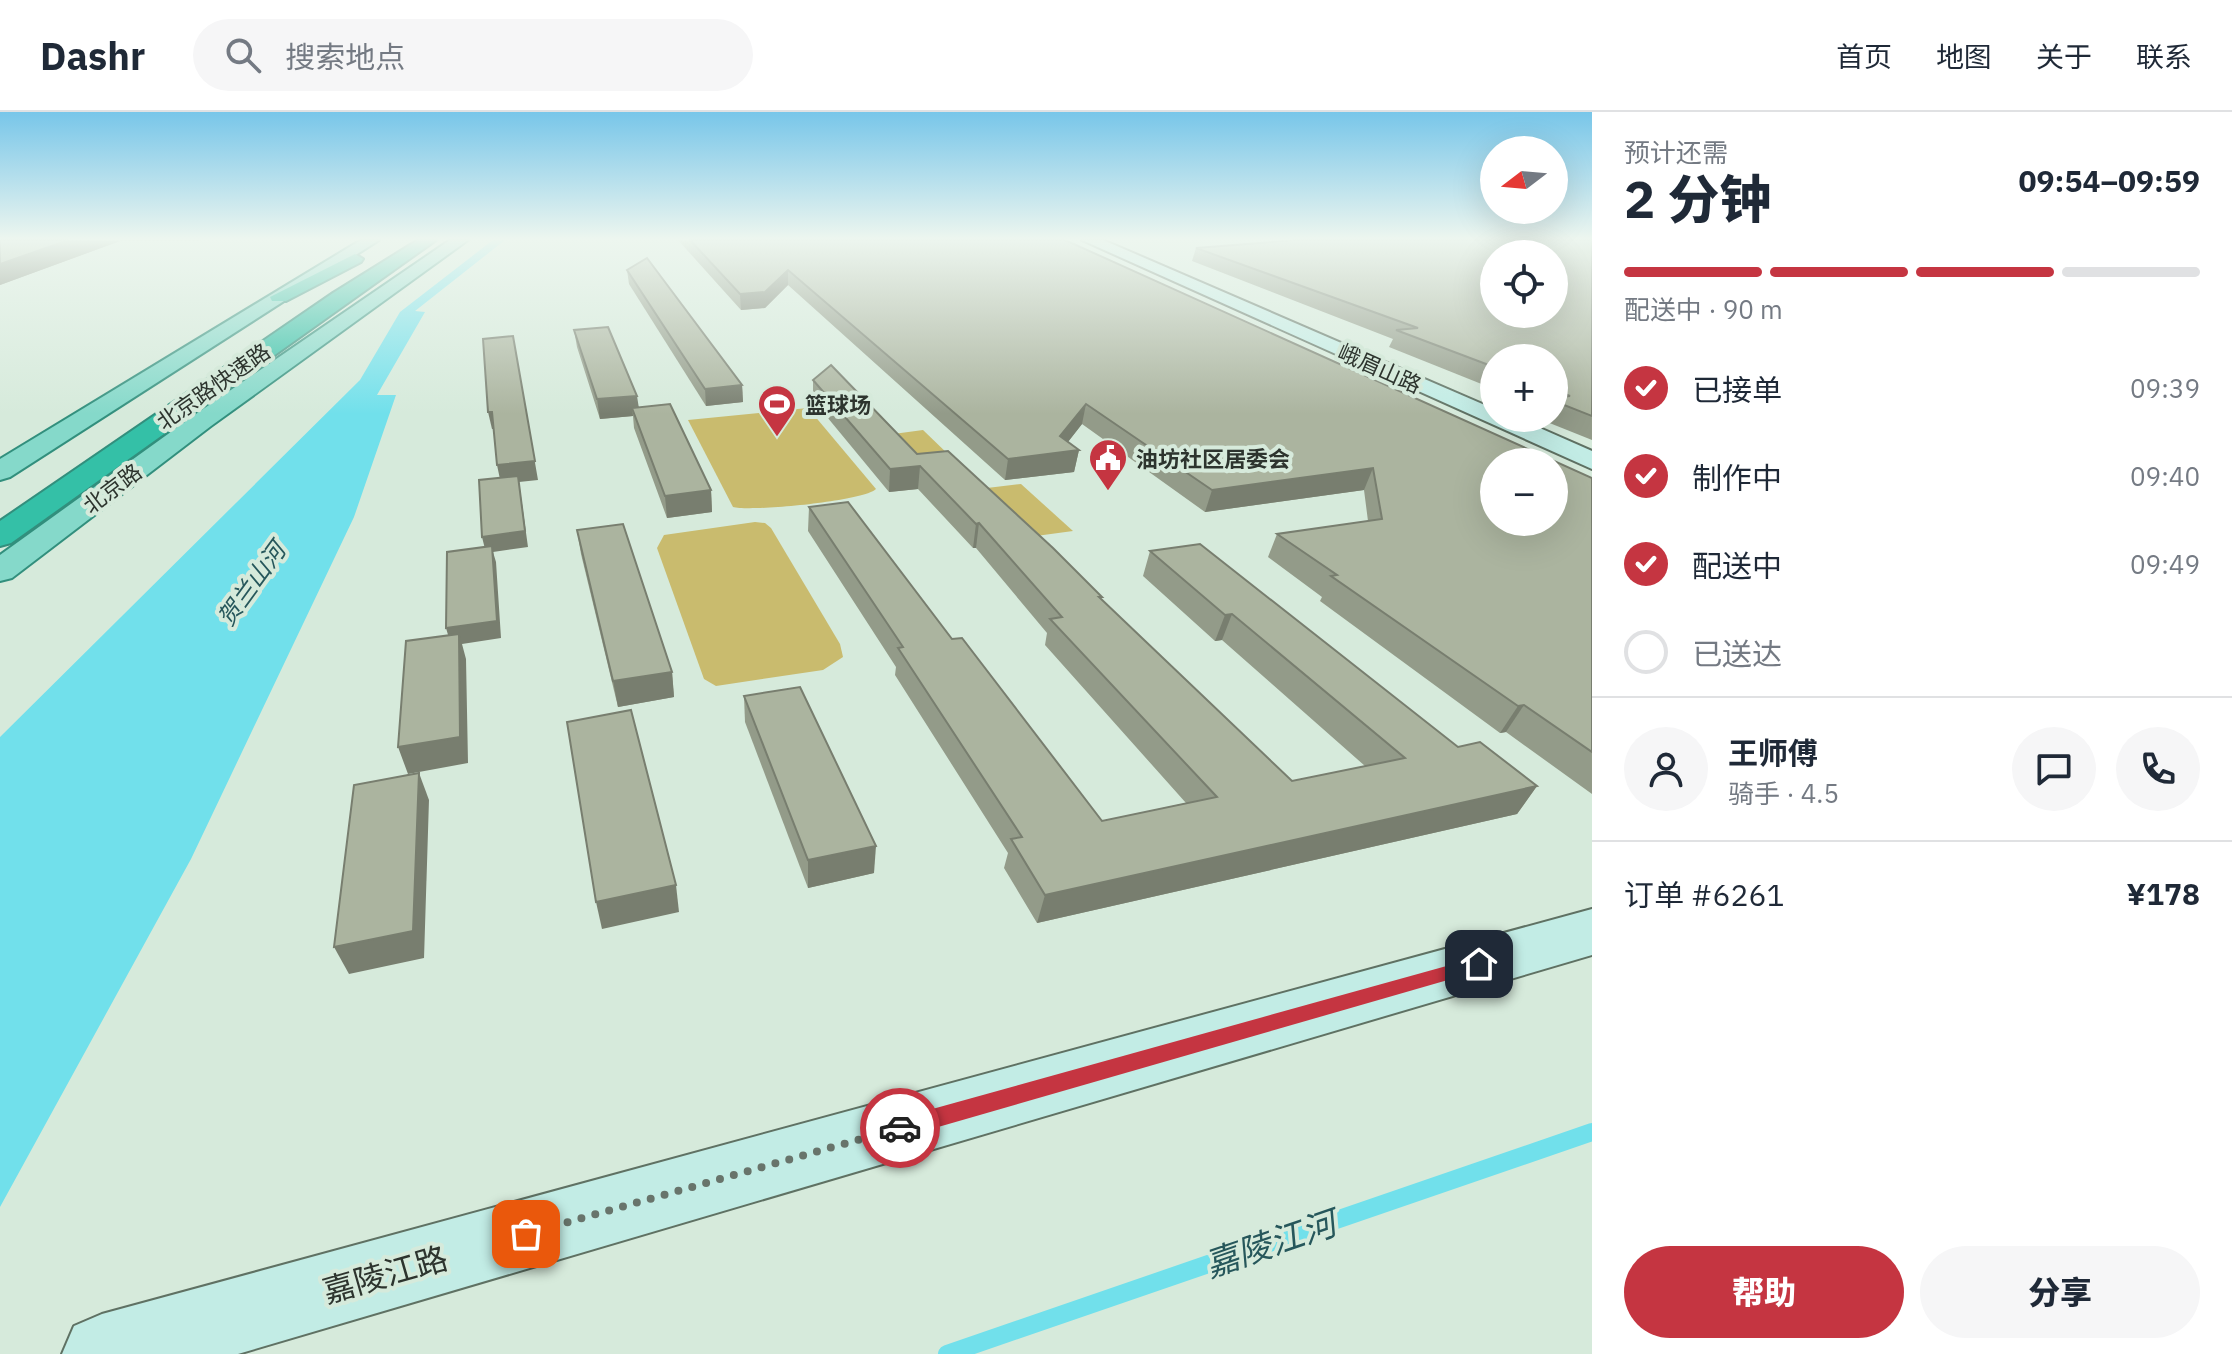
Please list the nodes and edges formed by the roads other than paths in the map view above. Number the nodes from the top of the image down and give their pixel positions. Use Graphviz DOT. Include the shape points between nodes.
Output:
graph roads {
  1 [pos="277,298"];
  2 [pos="313,298"];
  3 [pos="339,298"];
  4 [pos="366,298"];
  5 [pos="377,298"];
  6 [pos="1222,298"];
  7 [pos="316,341"];
  8 [pos="177,385"];
  9 [pos="1480,412"];
  10 [pos="111,429"];
  11 [pos="1526,432"];
  12 [pos="1592,461"];
  13 [pos="0,471"];
  14 [pos="0,505"];
  15 [pos="0,536"];
  16 [pos="0,571"];
  17 [pos="1592,932"];
  18 [pos="102,1354"];
  1 -- 13 [label="main road"];
  2 -- 8 [label="highway, 北京路快速路"];
  3 -- 15 [label="highway, 北京路快速路"];
  4 -- 7 [label="highway"];
  5 -- 7 [label="main road, 北京路"];
  6 -- 9 [label="street, 峨眉山路"];
  7 -- 16 [label="main road, 北京路"];
  10 -- 14 [label="highway"];
  11 -- 12 [label="street, 峨眉山路"];
  17 -- 18 [label="street, 嘉陵江路"];
}
